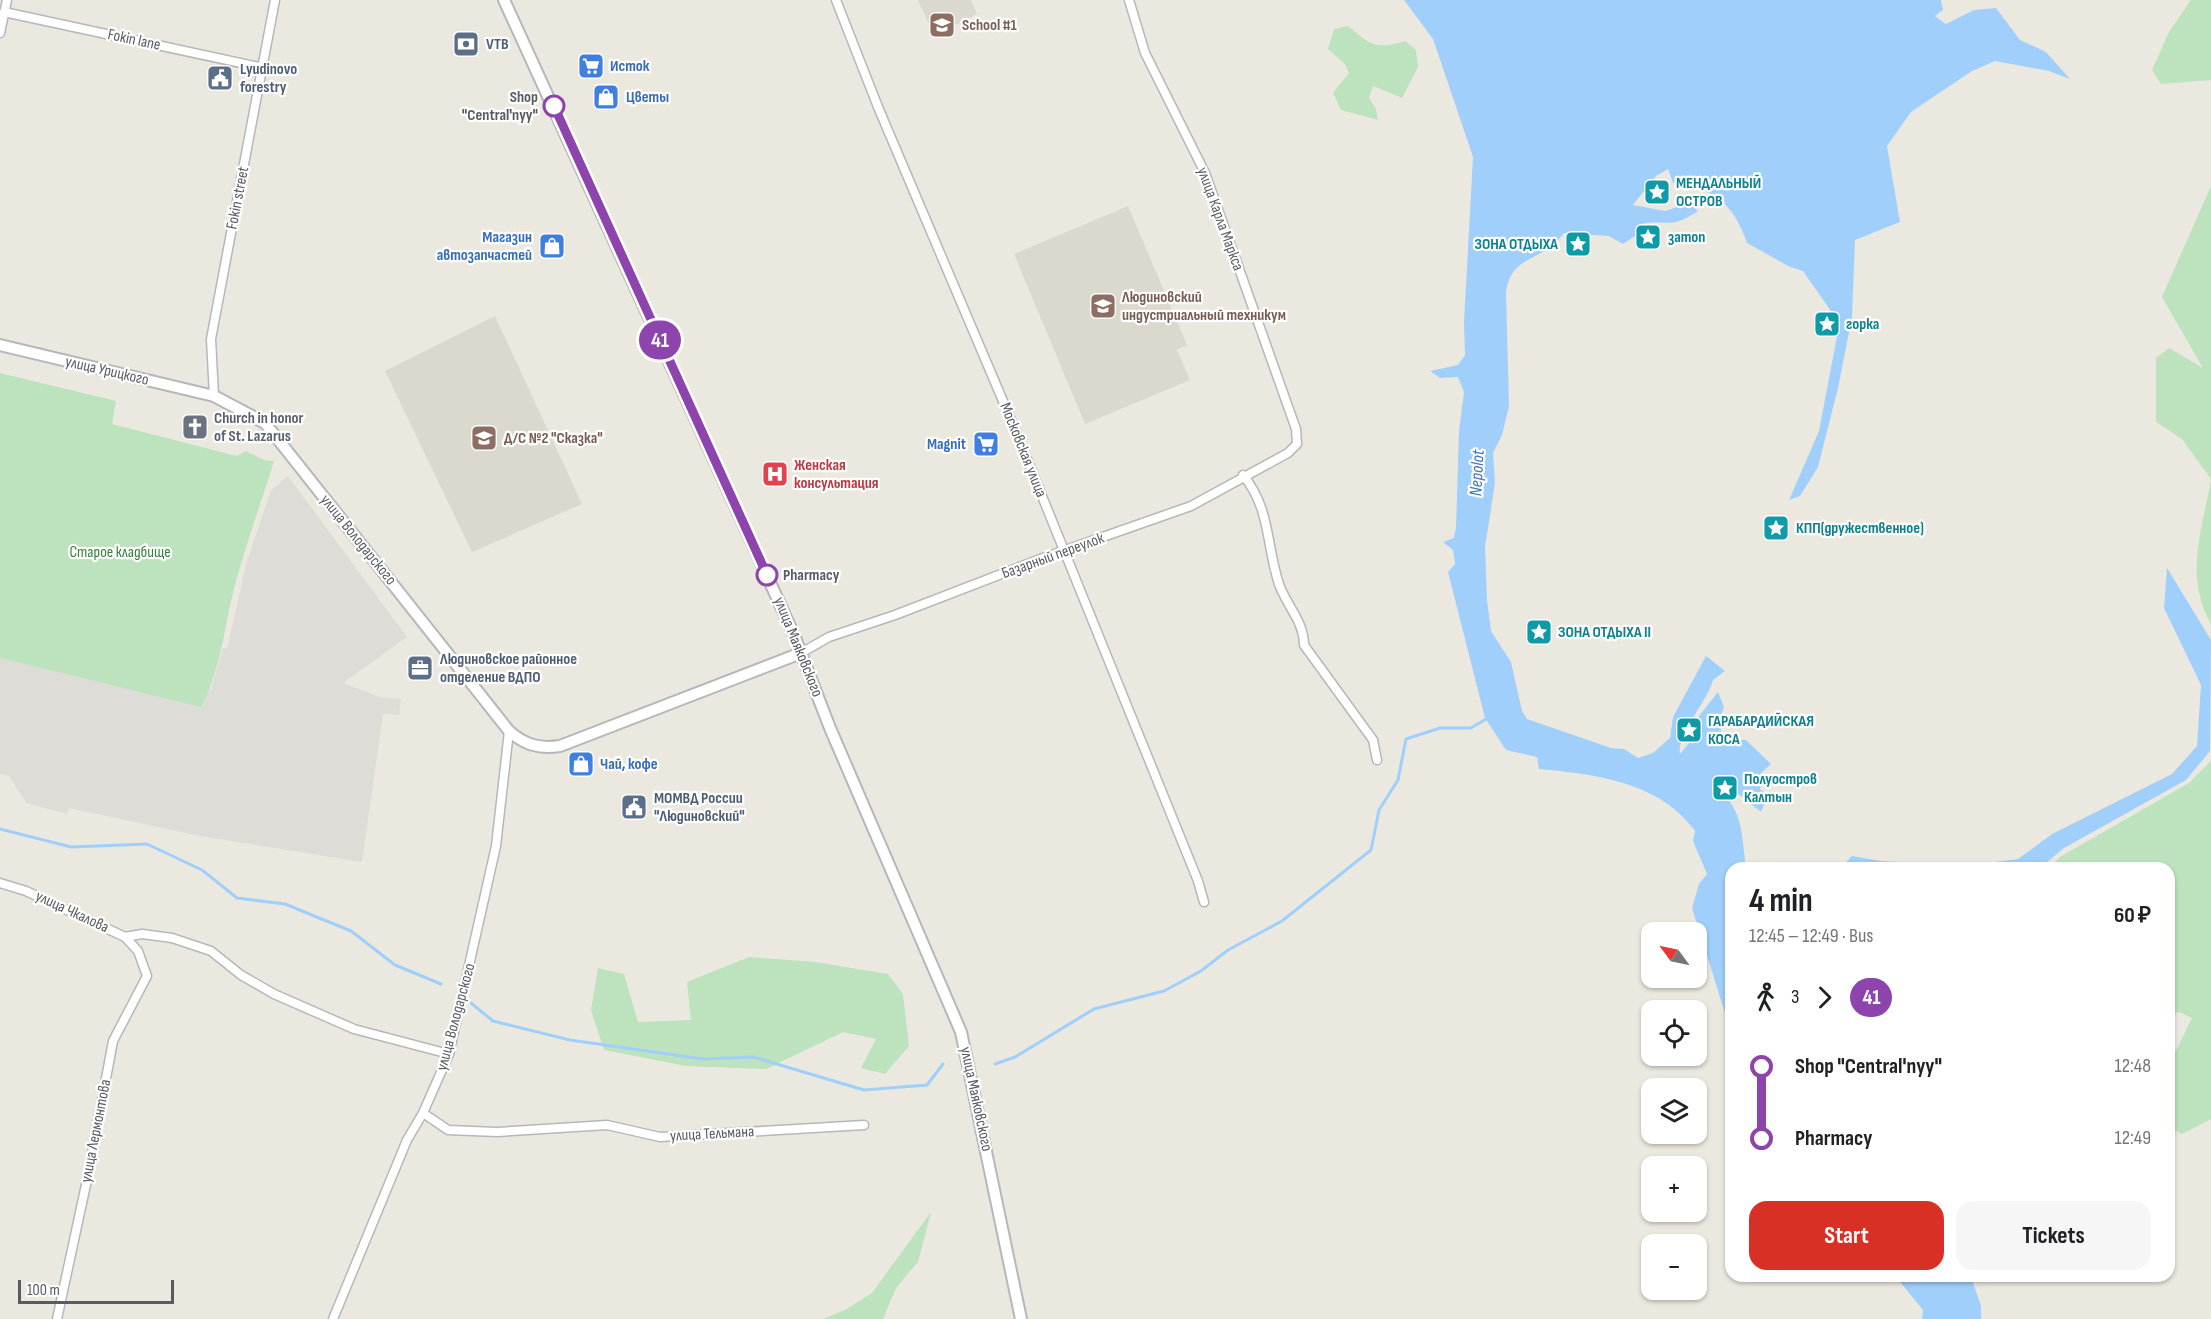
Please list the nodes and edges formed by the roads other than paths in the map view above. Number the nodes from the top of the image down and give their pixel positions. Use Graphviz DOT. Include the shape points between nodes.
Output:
graph roads {
  1 [pos="7,0"];
  2 [pos="275,0"];
  3 [pos="504,0"];
  4 [pos="836,0"];
  5 [pos="1130,0"];
  6 [pos="4,12"];
  7 [pos="0,33"];
  8 [pos="264,68"];
  9 [pos="0,345"];
  10 [pos="214,396"];
  11 [pos="1297,444"];
  12 [pos="1243,475"];
  13 [pos="1062,551"];
  14 [pos="801,653"];
  15 [pos="509,731"];
  16 [pos="1377,760"];
  17 [pos="0,883"];
  18 [pos="1204,902"];
  19 [pos="125,937"];
  20 [pos="138,951"];
  21 [pos="449,1054"];
  22 [pos="423,1113"];
  23 [pos="864,1125"];
  24 [pos="57,1319"];
  25 [pos="333,1319"];
  26 [pos="1021,1319"];
  1 -- 6 [label="street"];
  2 -- 8 [label="street, Fokin street"];
  3 -- 14 [label="street, улица Маяковского"];
  4 -- 13 [label="street, Московская улица"];
  5 -- 11 [label="street, улица Карла Маркса" via="1145,53 1205,173 1296,429"];
  6 -- 7 [label="street"];
  6 -- 8 [label="street, Fokin lane"];
  8 -- 10 [label="street, Fokin street" via="211,339"];
  9 -- 10 [label="street, улица Урицкого"];
  10 -- 15 [label="street, улица Володарского" via="265,423"];
  11 -- 12 [label="street, Базарный переулок" via="1288,453"];
  12 -- 13 [label="street, Базарный переулок" via="1191,506"];
  12 -- 16 [label="street" via="1257,492 1278,582 1293,610 1304,645 1373,740"];
  13 -- 14 [label="street, Базарный переулок" via="829,637"];
  13 -- 18 [label="street, Московская улица"];
  14 -- 15 [label="street, улица Володарского" via="560,746 532,746"];
  14 -- 26 [label="street, улица Маяковского" via="961,1032"];
  15 -- 21 [label="street, улица Володарского" via="496,846"];
  17 -- 19 [label="street, улица Чкалова"];
  19 -- 20 [label="street, улица Чкалова"];
  19 -- 21 [label="street" via="142,934 172,938 211,951 274,994 354,1029"];
  20 -- 24 [label="street, улица Лермонтова" via="147,976 113,1041"];
  21 -- 22 [label="street, улица Володарского"];
  22 -- 23 [label="street, улица Тельмана" via="448,1130 497,1132 607,1125 660,1137"];
  22 -- 25 [label="street, улица Володарского" via="406,1140"];
}
